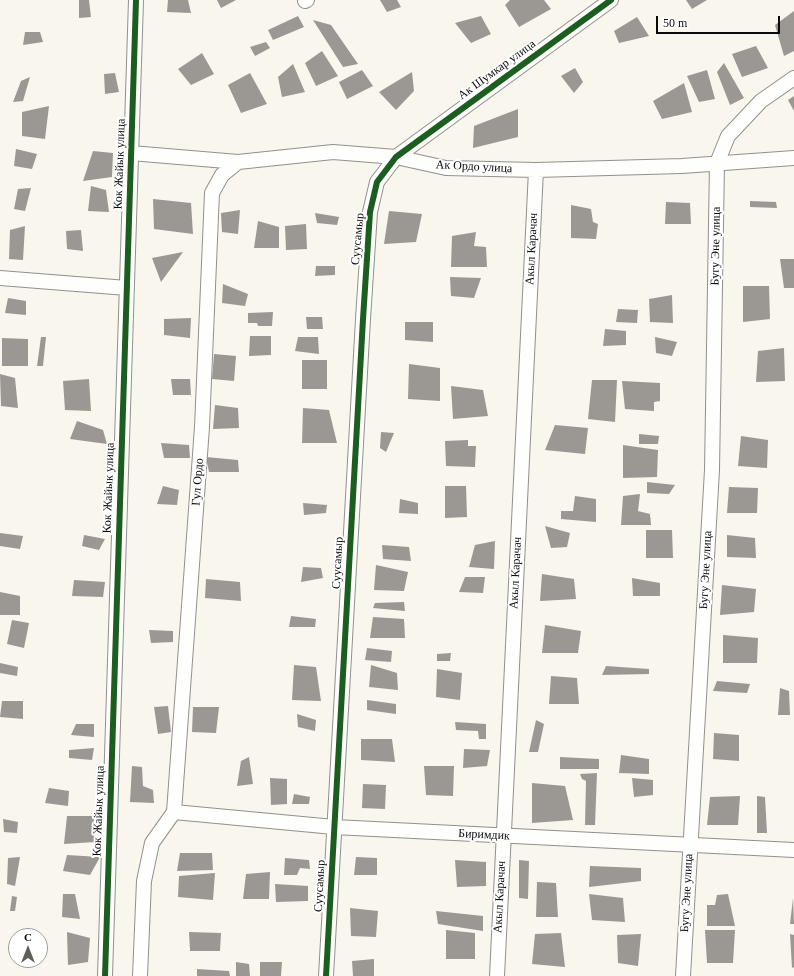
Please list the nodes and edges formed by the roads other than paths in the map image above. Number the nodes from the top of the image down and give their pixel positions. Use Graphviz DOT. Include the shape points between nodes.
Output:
graph roads {
  1 [pos="136,0"];
  2 [pos="611,0"];
  3 [pos="794,78"];
  4 [pos="131,153"];
  5 [pos="396,157"];
  6 [pos="794,158"];
  7 [pos="238,162"];
  8 [pos="717,163"];
  9 [pos="536,170"];
  10 [pos="0,278"];
  11 [pos="127,288"];
  12 [pos="174,812"];
  13 [pos="334,827"];
  14 [pos="503,836"];
  15 [pos="690,845"];
  16 [pos="794,850"];
  17 [pos="104,976"];
  18 [pos="140,976"];
  19 [pos="326,976"];
  20 [pos="497,976"];
  21 [pos="683,976"];
  1 -- 4 [label="street, Кок Жайык улица"];
  2 -- 5 [label="street, Ак Шумкар улица"];
  3 -- 8 [label="street" via="761,102 728,136"];
  4 -- 7 [label="street, Ак Ордо улица"];
  4 -- 11 [label="street, Кок Жайык улица"];
  5 -- 7 [label="street, Ак Ордо улица" via="333,152"];
  5 -- 9 [label="street, Ак Ордо улица" via="446,168"];
  5 -- 13 [label="street, Суусамыр" via="377,182 370,212"];
  6 -- 8 [label="street, Ак Ордо улица"];
  7 -- 12 [label="street, Гул Ордо" via="222,175 212,194 202,427"];
  8 -- 9 [label="street, Ак Ордо улица"];
  8 -- 15 [label="street, Бугу Эне улица" via="712,470"];
  9 -- 14 [label="street, Акыл Карачач"];
  10 -- 11 [label="street"];
  11 -- 17 [label="street, Кок Жайык улица"];
  12 -- 13 [label="street, Биримдик"];
  12 -- 18 [label="street" via="152,843 144,881"];
  13 -- 14 [label="street, Биримдик"];
  13 -- 19 [label="street, Суусамыр"];
  14 -- 15 [label="street, Биримдик"];
  14 -- 20 [label="street, Акыл Карачач"];
  15 -- 16 [label="street, Биримдик"];
  15 -- 21 [label="street, Бугу Эне улица"];
}
